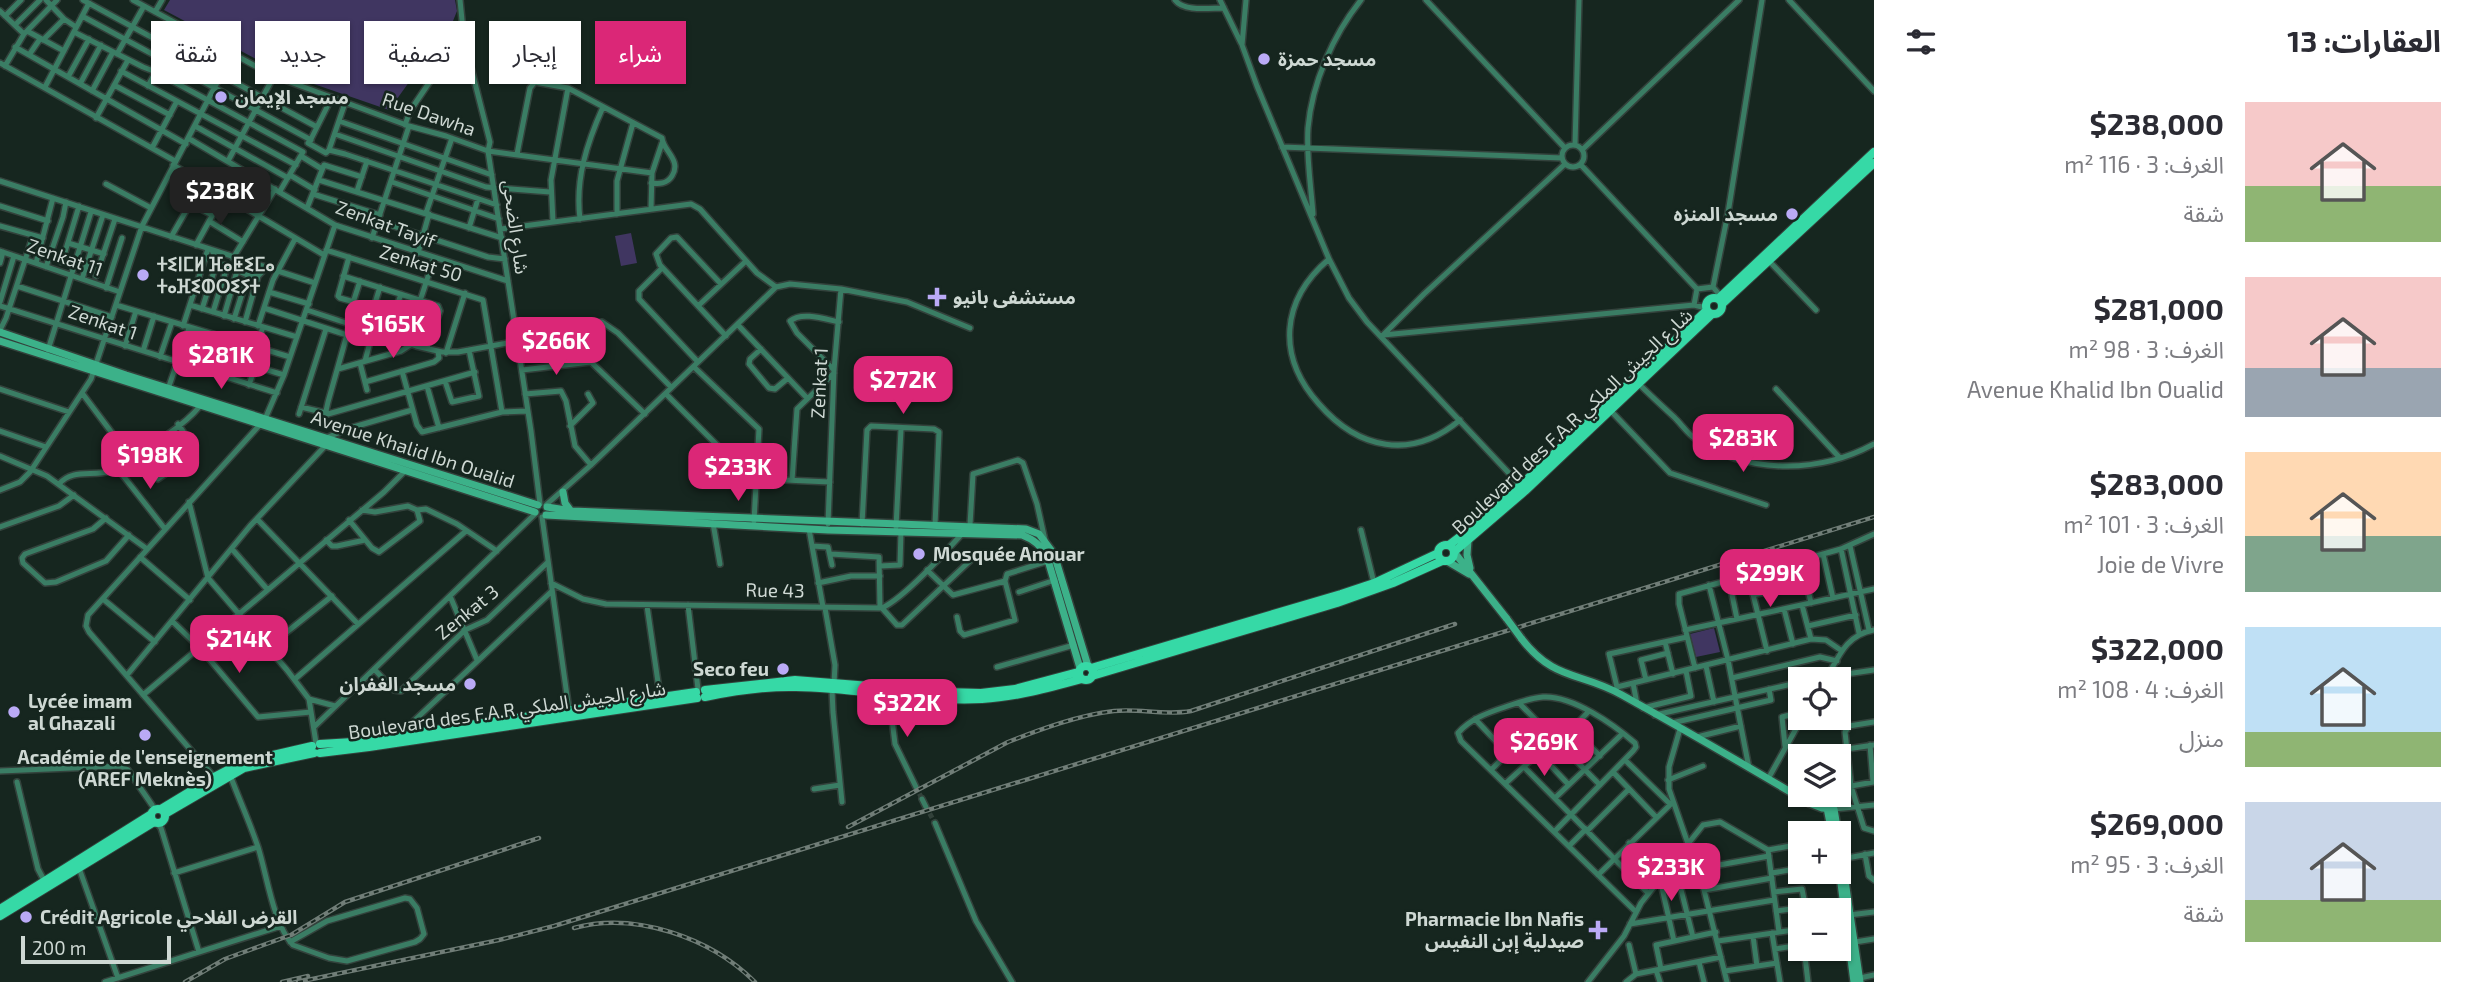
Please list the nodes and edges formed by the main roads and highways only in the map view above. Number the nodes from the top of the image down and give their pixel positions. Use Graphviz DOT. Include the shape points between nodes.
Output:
graph roads {
  1 [pos="1874,152"];
  2 [pos="1874,163"];
  3 [pos="1719,300"];
  4 [pos="1709,311"];
  5 [pos="0,331"];
  6 [pos="0,341"];
  7 [pos="95,369"];
  8 [pos="262,422"];
  9 [pos="327,441"];
  10 [pos="563,492"];
  11 [pos="541,510"];
  12 [pos="572,511"];
  13 [pos="718,521"];
  14 [pos="754,522"];
  15 [pos="862,526"];
  16 [pos="898,528"];
  17 [pos="1468,540"];
  18 [pos="1452,549"];
  19 [pos="1442,558"];
  20 [pos="1472,576"];
  21 [pos="1085,671"];
  22 [pos="833,686"];
  23 [pos="700,693"];
  24 [pos="316,748"];
  25 [pos="1831,808"];
  26 [pos="156,813"];
  27 [pos="1832,821"];
  28 [pos="1835,821"];
  29 [pos="0,909"];
  30 [pos="0,916"];
  31 [pos="1851,938"];
  32 [pos="1851,950"];
  33 [pos="1858,981"];
  1 -- 3 [label="main road, Boulevard des F.A.R شارع الجيش الملكي"];
  2 -- 3 [label="main road, Boulevard des F.A.R شارع الجيش الملكي" via="1770,262"];
  3 -- 4 [label="main road, Boulevard des F.A.R شارع الجيش الملكي" via="1709,299"];
  3 -- 4 [label="main road, Boulevard des F.A.R شارع الجيش الملكي" via="1721,311"];
  4 -- 17 [label="main road, Boulevard des F.A.R شارع الجيش الملكي" via="1639,384"];
  4 -- 18 [label="main road, Boulevard des F.A.R شارع الجيش الملكي"];
  5 -- 7 [label="main road, Avenue Khalid Ibn Oualid"];
  6 -- 7 [label="main road, Avenue Khalid Ibn Oualid"];
  7 -- 8 [label="main road, Avenue Khalid Ibn Oualid"];
  7 -- 8 [label="main road, Avenue Khalid Ibn Oualid" via="200,406"];
  8 -- 9 [label="main road, Avenue Khalid Ibn Oualid"];
  9 -- 11 [label="main road, Avenue Khalid Ibn Oualid"];
  9 -- 11 [label="main road, Avenue Khalid Ibn Oualid" via="405,471"];
  10 -- 12 [label="main road"];
  11 -- 12 [label="main road, Avenue Khalid Ibn Oualid"];
  11 -- 13 [label="main road, Avenue Khalid Ibn Oualid"];
  12 -- 13 [label="main road, Avenue Khalid Ibn Oualid"];
  13 -- 14 [label="main road, Avenue Khalid Ibn Oualid"];
  14 -- 15 [label="main road, Avenue Khalid Ibn Oualid" via="828,521"];
  14 -- 15 [label="main road, Avenue Khalid Ibn Oualid" via="828,530"];
  15 -- 16 [label="main road, Avenue Khalid Ibn Oualid"];
  16 -- 21 [label="main road, Avenue Khalid Ibn Oualid" via="1029,538 1048,561"];
  16 -- 21 [label="main road, Avenue Khalid Ibn Oualid" via="970,525 1039,534 1054,554"];
  17 -- 18 [label="main road, Boulevard des F.A.R شارع الجيش الملكي"];
  17 -- 20 [label="main road"];
  18 -- 19 [label="main road, Boulevard des F.A.R شارع الجيش الملكي" via="1453,557"];
  18 -- 19 [label="main road, Boulevard des F.A.R شارع الجيش الملكي" via="1441,546"];
  18 -- 20 [label="main road"];
  19 -- 20 [label="main road"];
  19 -- 21 [label="main road, Boulevard des F.A.R شارع الجيش الملكي"];
  19 -- 21 [label="main road, Boulevard des F.A.R شارع الجيش الملكي" via="1393,583 1337,603"];
  20 -- 25 [label="main road, bridge" via="1551,668 1616,689 1816,806"];
  21 -- 22 [label="main road, Boulevard des F.A.R شارع الجيش الملكي" via="981,693"];
  21 -- 22 [label="main road, Boulevard des F.A.R شارع الجيش الملكي" via="1023,694 982,699 937,699"];
  22 -- 23 [label="main road, Boulevard des F.A.R شارع الجيش الملكي"];
  23 -- 24 [label="main road, Boulevard des F.A.R شارع الجيش الملكي"];
  23 -- 24 [label="main road, Boulevard des F.A.R شارع الجيش الملكي" via="369,747"];
  24 -- 26 [label="main road, Boulevard des F.A.R شارع الجيش الملكي" via="230,775"];
  24 -- 26 [label="main road, Boulevard des F.A.R شارع الجيش الملكي" via="253,759"];
  25 -- 27 [label="main road"];
  25 -- 28 [label="main road"];
  26 -- 29 [label="main road, Boulevard des F.A.R شارع الجيش الملكي"];
  26 -- 30 [label="main road, Boulevard des F.A.R شارع الجيش الملكي"];
  31 -- 33 [label="main road"];
  32 -- 33 [label="main road"];
}
